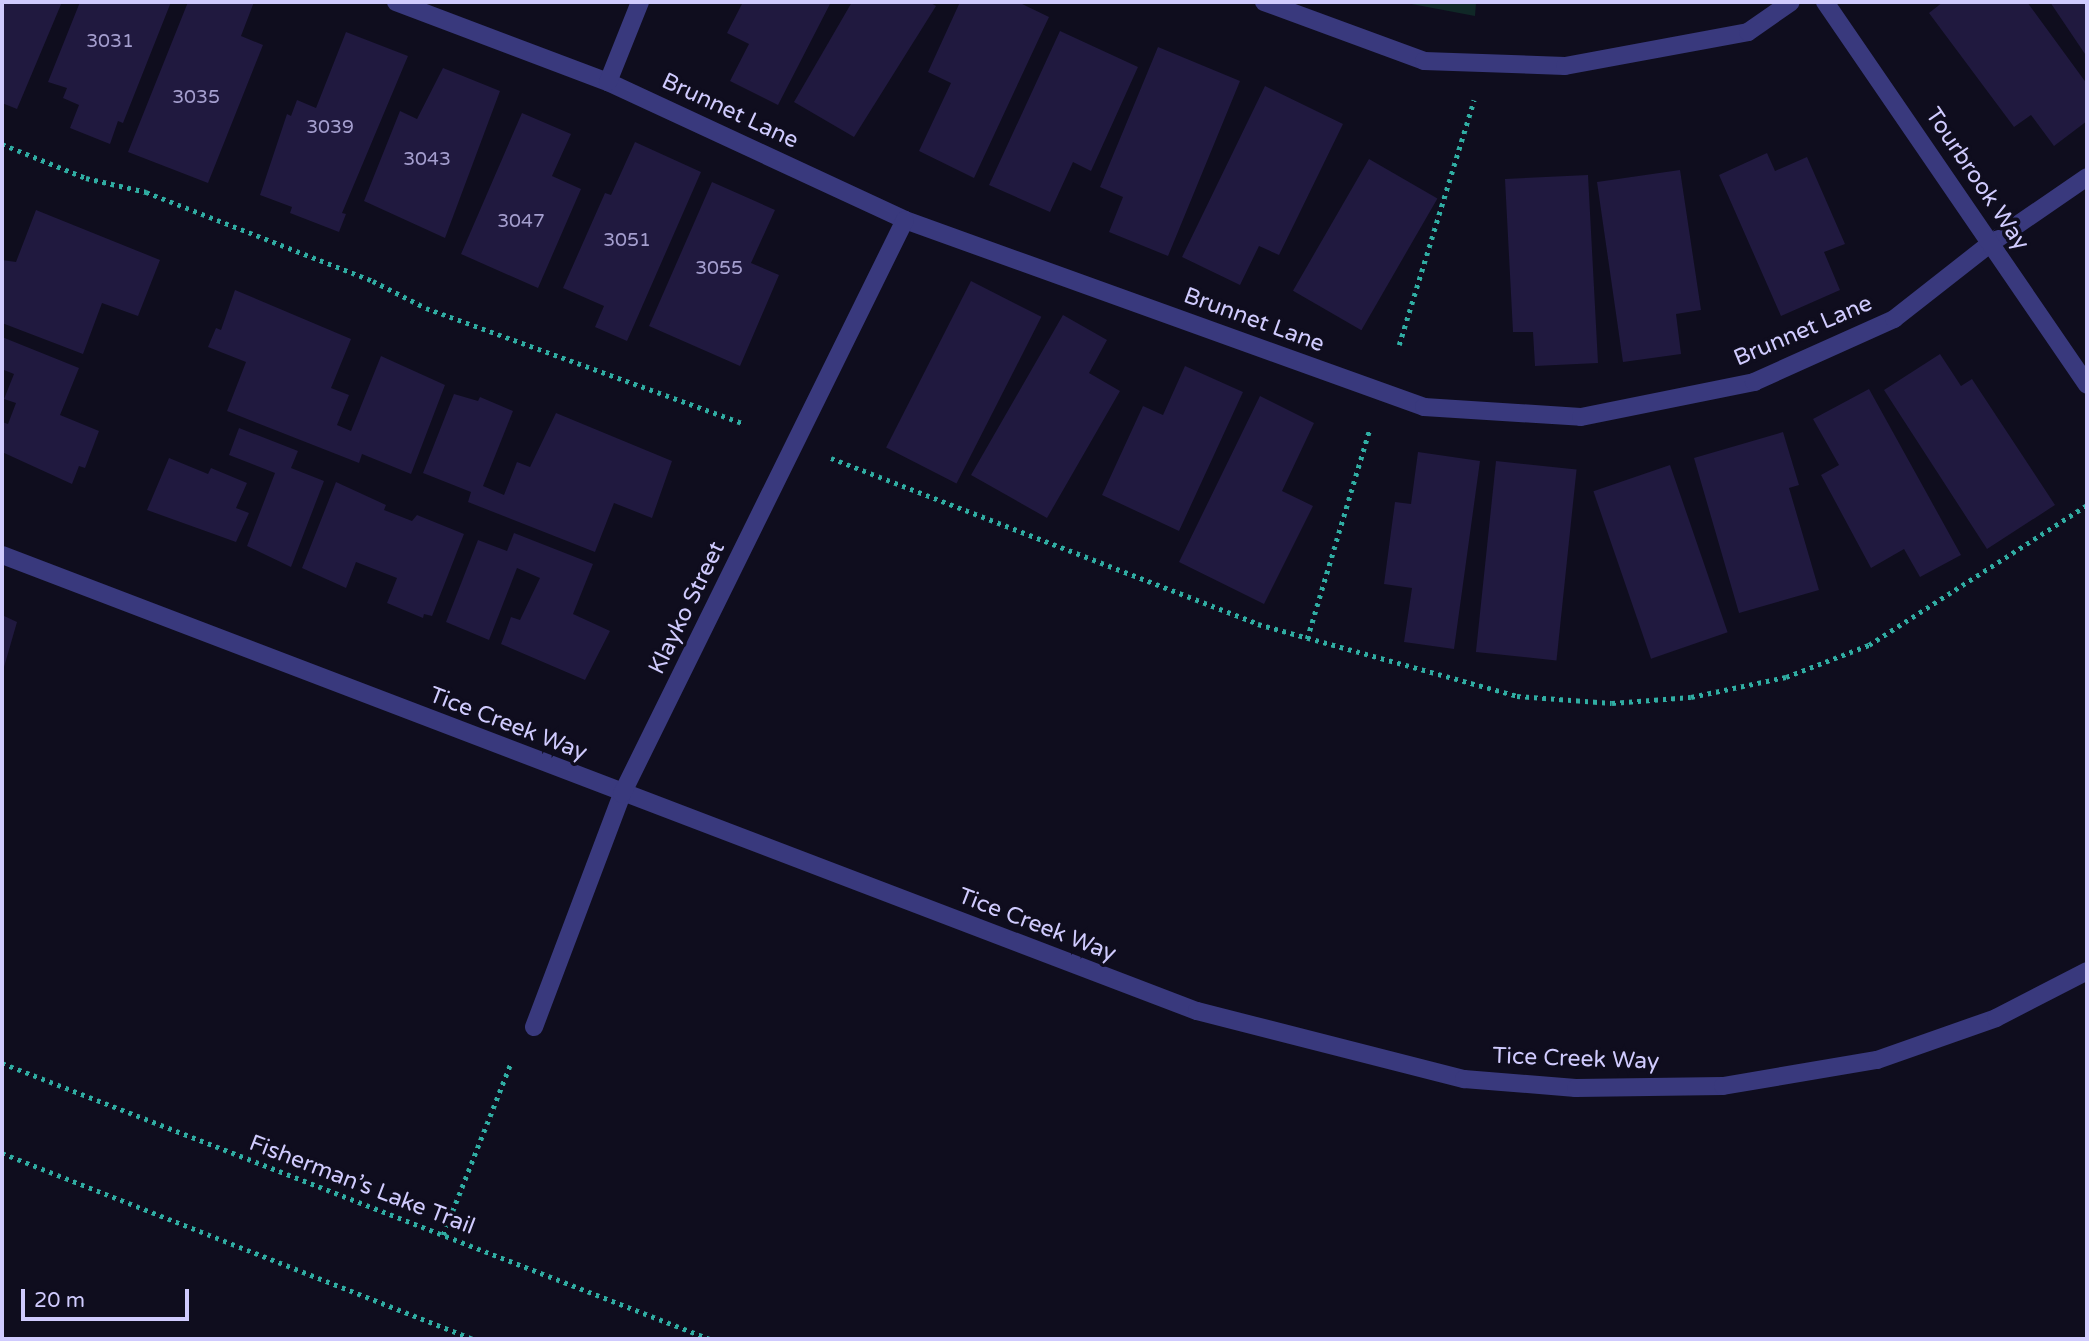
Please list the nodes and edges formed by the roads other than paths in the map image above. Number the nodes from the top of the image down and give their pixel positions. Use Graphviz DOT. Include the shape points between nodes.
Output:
graph roads {
  1 [pos="396,2"];
  2 [pos="640,2"];
  3 [pos="1264,2"];
  4 [pos="1791,2"];
  5 [pos="1825,2"];
  6 [pos="608,82"];
  7 [pos="2087,177"];
  8 [pos="905,219"];
  9 [pos="1991,243"];
  10 [pos="2087,385"];
  11 [pos="2,555"];
  12 [pos="622,794"];
  13 [pos="2087,971"];
  14 [pos="534,1027"];
  1 -- 6 [label="street, Brunnet Lane"];
  2 -- 6 [label="street"];
  3 -- 4 [label="street" via="1424,61 1565,66 1748,32"];
  5 -- 9 [label="street, Tourbrook Way"];
  6 -- 8 [label="street, Brunnet Lane"];
  7 -- 9 [label="street, Brunnet Lane"];
  8 -- 9 [label="street, Brunnet Lane" via="1424,407 1581,417 1754,382 1894,320"];
  8 -- 12 [label="street, Klayko Street"];
  9 -- 10 [label="street, Tourbrook Way"];
  11 -- 12 [label="street, Tice Creek Way"];
  12 -- 13 [label="street, Tice Creek Way" via="1197,1011 1464,1079 1576,1088 1723,1086 1877,1060 1996,1018"];
  12 -- 14 [label="street, Klayko Street"];
}
